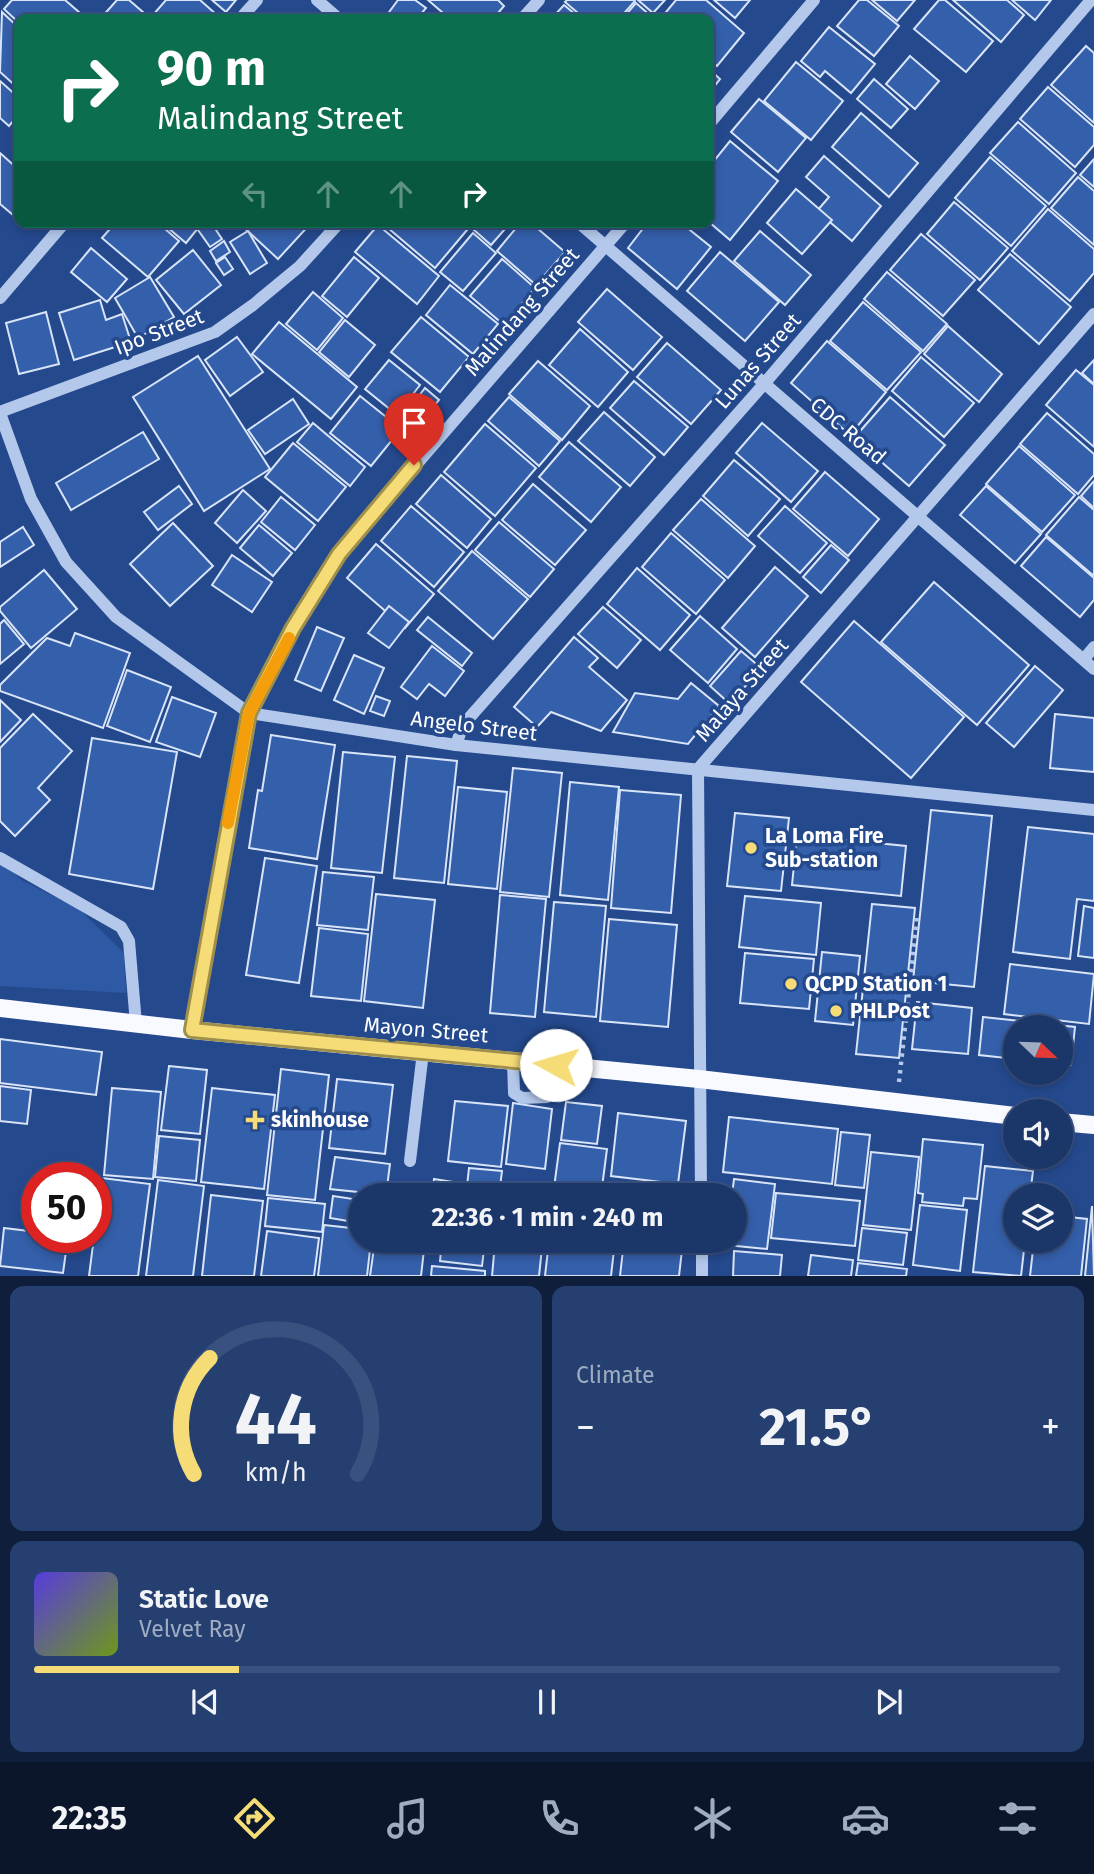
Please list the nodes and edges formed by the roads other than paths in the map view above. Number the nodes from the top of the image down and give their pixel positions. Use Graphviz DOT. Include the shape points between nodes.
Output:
graph roads {
  1 [pos="257,0"];
  2 [pos="317,0"];
  3 [pos="539,0"];
  4 [pos="814,0"];
  5 [pos="1091,0"];
  6 [pos="244,14"];
  7 [pos="334,14"];
  8 [pos="526,14"];
  9 [pos="714,118"];
  10 [pos="60,228"];
  11 [pos="335,228"];
  12 [pos="585,228"];
  13 [pos="621,228"];
  14 [pos="606,246"];
  15 [pos="0,298"];
  16 [pos="1094,314"];
  17 [pos="764,384"];
  18 [pos="0,413"];
  19 [pos="919,517"];
  20 [pos="1094,648"];
  21 [pos="1089,664"];
  22 [pos="249,713"];
  23 [pos="456,745"];
  24 [pos="698,769"];
  25 [pos="1094,810"];
  26 [pos="0,858"];
  27 [pos="0,1007"];
  28 [pos="136,1024"];
  29 [pos="192,1030"];
  30 [pos="423,1052"];
  31 [pos="513,1061"];
  32 [pos="556,1065"];
  33 [pos="699,1079"];
  34 [pos="1003,1115"];
  35 [pos="1073,1123"];
  36 [pos="1094,1125"];
  37 [pos="410,1161"];
  38 [pos="701,1183"];
  39 [pos="702,1253"];
  40 [pos="702,1276"];
  1 -- 6 [label="street"];
  2 -- 7 [label="street"];
  3 -- 8 [label="street"];
  4 -- 9 [label="street"];
  5 -- 17 [label="street, Lunas Street"];
  10 -- 15 [label="street"];
  11 -- 18 [label="street, Ipo Street" via="300,266 215,332"];
  12 -- 14 [label="street, CDC Road"];
  13 -- 14 [label="street, Malindang Street"];
  14 -- 17 [label="street, CDC Road"];
  14 -- 22 [label="street, Malindang Street" via="339,554 293,628"];
  16 -- 19 [label="street, Malaya Street"];
  17 -- 19 [label="street, CDC Road"];
  17 -- 23 [label="street, Lunas Street" via="463,725"];
  18 -- 22 [label="street, Angelo Street" via="31,499 66,562 116,617"];
  19 -- 21 [label="street, CDC Road"];
  19 -- 24 [label="street, Malaya Street"];
  20 -- 21 [label="street"];
  22 -- 23 [label="street, Angelo Street"];
  22 -- 29 [label="street, Malindang Street"];
  23 -- 24 [label="street, Angelo Street"];
  24 -- 25 [label="street, Angelo Street"];
  24 -- 33 [label="street, Malaya Street"];
  26 -- 28 [label="street" via="121,927 129,941"];
  27 -- 28 [label="main road, Mayon Street"];
  28 -- 29 [label="main road, Mayon Street"];
  29 -- 30 [label="main road, Mayon Street"];
  30 -- 31 [label="main road, Mayon Street"];
  30 -- 37 [label="street"];
  31 -- 32 [label="main road, Mayon Street"];
  31 -- 32 [label="street" via="514,1093 523,1098 547,1097"];
  32 -- 33 [label="main road, Mayon Street"];
  33 -- 34 [label="main road, Mayon Street"];
  33 -- 38 [label="street, Malaya Street"];
  35 -- 36 [label="main road"];
  39 -- 40 [label="street"];
}
